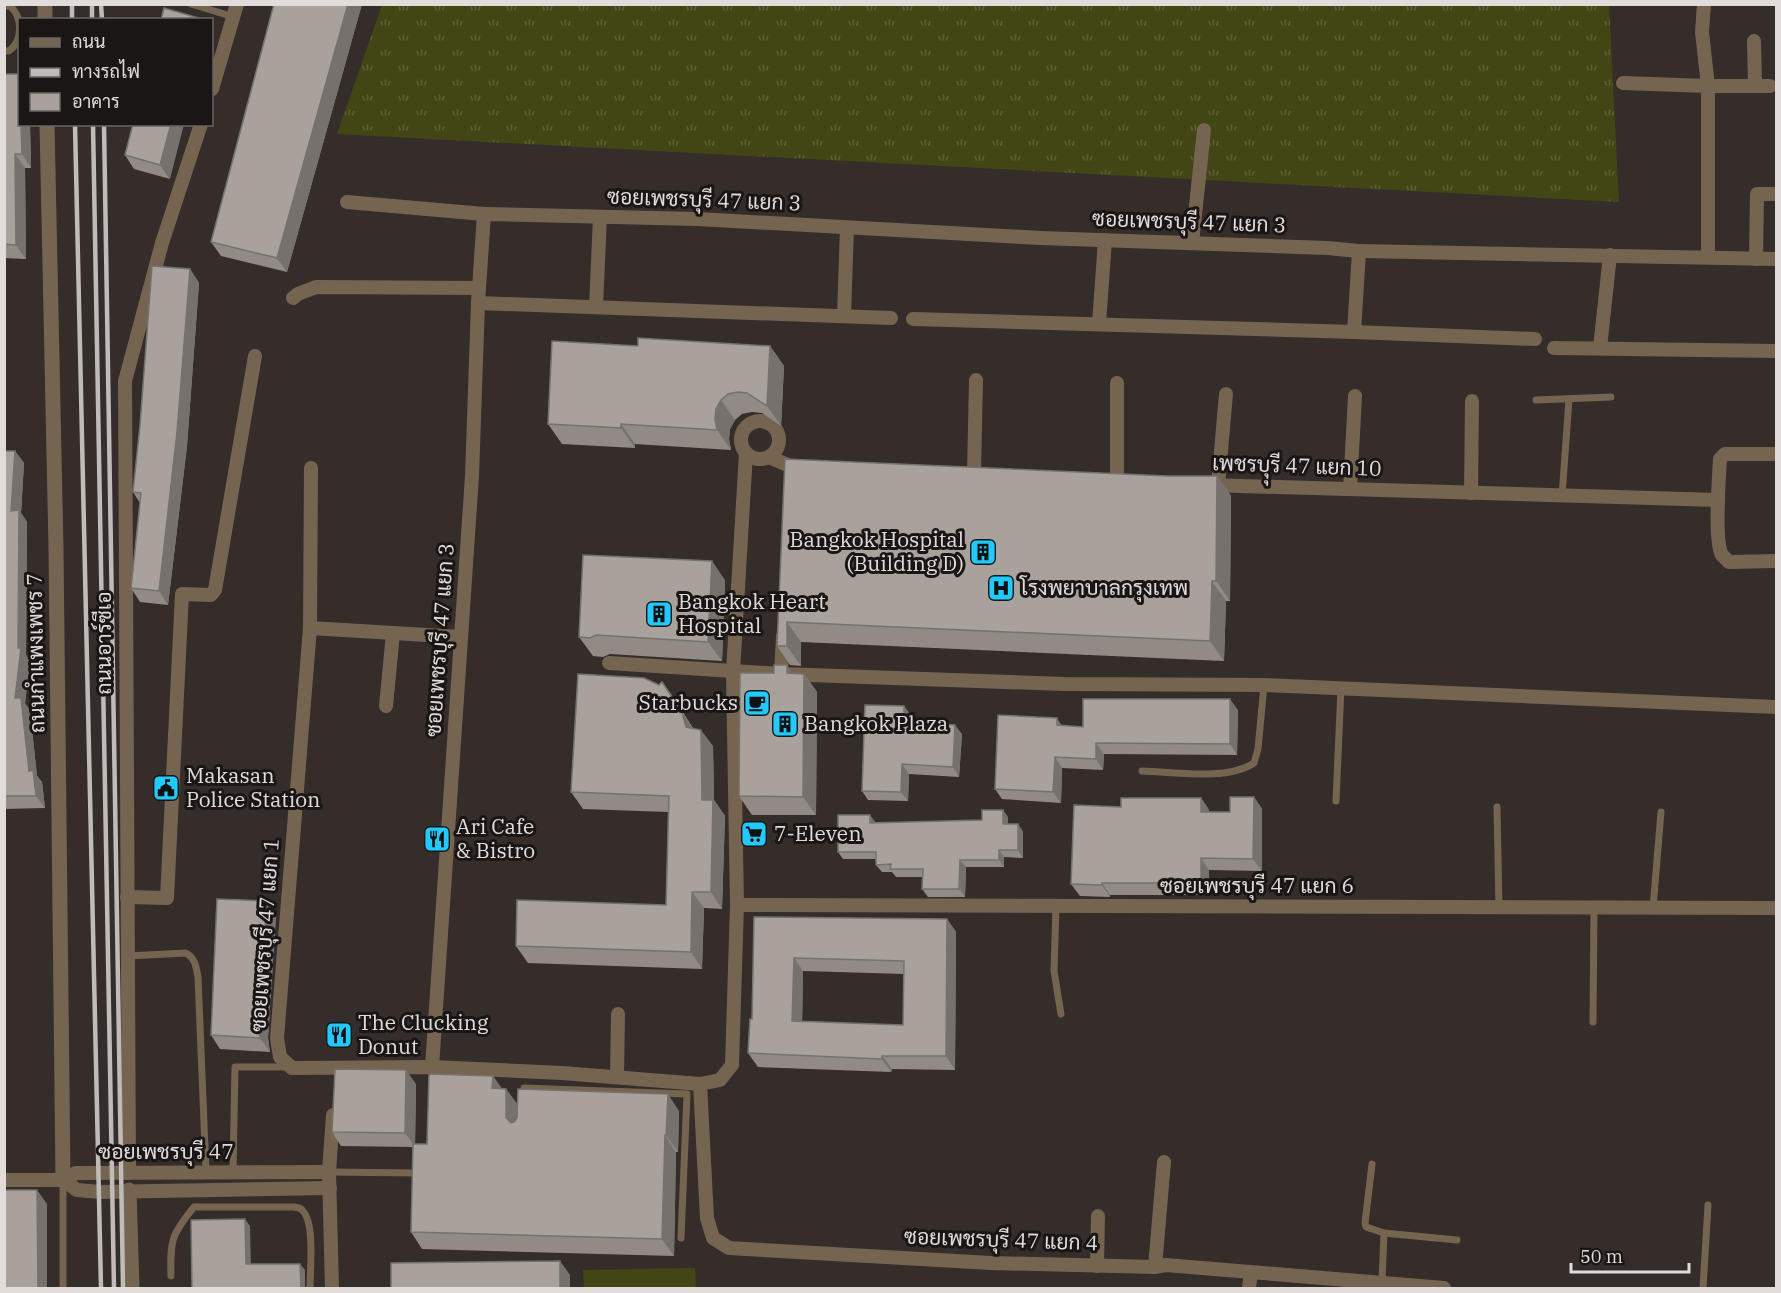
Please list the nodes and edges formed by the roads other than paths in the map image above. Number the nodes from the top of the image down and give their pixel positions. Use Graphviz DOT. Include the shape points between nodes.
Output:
graph roads {
  1 [pos="1704,4"];
  2 [pos="193,5"];
  3 [pos="4,6"];
  4 [pos="236,11"];
  5 [pos="18,23"];
  6 [pos="18,34"];
  7 [pos="1754,41"];
  8 [pos="4,51"];
  9 [pos="1623,83"];
  10 [pos="1755,85"];
  11 [pos="213,86"];
  12 [pos="1708,86"];
  13 [pos="1770,86"];
  14 [pos="47,126"];
  15 [pos="200,126"];
  16 [pos="1204,130"];
  17 [pos="1776,194"];
  18 [pos="347,202"];
  19 [pos="484,214"];
  20 [pos="600,217"];
  21 [pos="847,228"];
  22 [pos="1104,240"];
  23 [pos="1192,243"];
  24 [pos="1359,252"];
  25 [pos="1610,255"];
  26 [pos="1708,258"];
  27 [pos="1756,259"];
  28 [pos="1776,259"];
  29 [pos="479,288"];
  30 [pos="293,298"];
  31 [pos="478,303"];
  32 [pos="596,307"];
  33 [pos="844,315"];
  34 [pos="891,318"];
  35 [pos="914,319"];
  36 [pos="1099,324"];
  37 [pos="1354,332"];
  38 [pos="1535,339"];
  39 [pos="1554,348"];
  40 [pos="1600,348"];
  41 [pos="1776,351"];
  42 [pos="255,356"];
  43 [pos="976,380"];
  44 [pos="1117,383"];
  45 [pos="1226,394"];
  46 [pos="1355,396"];
  47 [pos="1611,397"];
  48 [pos="1569,399"];
  49 [pos="1536,400"];
  50 [pos="1472,401"];
  51 [pos="746,453"];
  52 [pos="1776,454"];
  53 [pos="769,457"];
  54 [pos="812,467"];
  55 [pos="311,468"];
  56 [pos="974,473"];
  57 [pos="1116,482"];
  58 [pos="1196,484"];
  59 [pos="1218,485"];
  60 [pos="1350,489"];
  61 [pos="1471,493"];
  62 [pos="1562,496"];
  63 [pos="1718,500"];
  64 [pos="1776,561"];
  65 [pos="310,628"];
  66 [pos="783,628"];
  67 [pos="393,633"];
  68 [pos="460,637"];
  69 [pos="609,663"];
  70 [pos="733,672"];
  71 [pos="781,674"];
  72 [pos="1264,685"];
  73 [pos="1341,688"];
  74 [pos="386,706"];
  75 [pos="1776,706"];
  76 [pos="1142,771"];
  77 [pos="1336,801"];
  78 [pos="1497,807"];
  79 [pos="1661,812"];
  80 [pos="127,897"];
  81 [pos="737,905"];
  82 [pos="1056,906"];
  83 [pos="1499,907"];
  84 [pos="1594,908"];
  85 [pos="1653,908"];
  86 [pos="1776,908"];
  87 [pos="128,956"];
  88 [pos="618,1014"];
  89 [pos="1061,1014"];
  90 [pos="1593,1022"];
  91 [pos="290,1067"];
  92 [pos="432,1067"];
  93 [pos="612,1077"];
  94 [pos="700,1084"];
  95 [pos="608,1091"];
  96 [pos="334,1103"];
  97 [pos="523,1111"];
  98 [pos="1164,1162"];
  99 [pos="1372,1164"];
  100 [pos="206,1172"];
  101 [pos="129,1173"];
  102 [pos="233,1173"];
  103 [pos="330,1173"];
  104 [pos="416,1173"];
  105 [pos="4,1180"];
  106 [pos="63,1180"];
  107 [pos="330,1188"];
  108 [pos="207,1189"];
  109 [pos="129,1190"];
  110 [pos="1708,1205"];
  111 [pos="1098,1216"];
  112 [pos="1384,1233"];
  113 [pos="681,1238"];
  114 [pos="1457,1240"];
  115 [pos="1097,1266"];
  116 [pos="1155,1267"];
  117 [pos="1251,1272"];
  118 [pos="171,1276"];
  119 [pos="1382,1282"];
  120 [pos="63,1288"];
  121 [pos="132,1288"];
  122 [pos="310,1288"];
  123 [pos="332,1288"];
  124 [pos="1249,1288"];
  125 [pos="1444,1288"];
  126 [pos="1703,1288"];
  1 -- 12 [label="street" via="1702,32"];
  2 -- 4 [label="lane"];
  3 -- 5 [label="lane" via="14,10"];
  4 -- 11 [label="street"];
  6 -- 8 [label="lane" via="17,42"];
  7 -- 10 [label="street"];
  9 -- 12 [label="street"];
  10 -- 12 [label="street"];
  10 -- 13 [label="street"];
  12 -- 26 [label="street"];
  14 -- 106 [label="street, ถนนกำแพงเพชร 7"];
  15 -- 80 [label="street, ถนนอาร์ซีเอ" via="162,243 125,381"];
  16 -- 23 [label="street"];
  17 -- 27 [label="street" via="1757,194"];
  18 -- 19 [label="street"];
  19 -- 20 [label="street, ซอยเพชรบุรี 47 แยก 3"];
  19 -- 29 [label="street, ซอยเพชรบุรี 47 แยก 3"];
  20 -- 21 [label="street, ซอยเพชรบุรี 47 แยก 3"];
  20 -- 32 [label="street"];
  21 -- 22 [label="street, ซอยเพชรบุรี 47 แยก 3"];
  21 -- 33 [label="street"];
  22 -- 23 [label="street, ซอยเพชรบุรี 47 แยก 3"];
  22 -- 36 [label="street"];
  23 -- 24 [label="street, ซอยเพชรบุรี 47 แยก 3"];
  24 -- 25 [label="street, ซอยเพชรบุรี 47 แยก 3"];
  24 -- 37 [label="street"];
  25 -- 26 [label="street, ซอยเพชรบุรี 47 แยก 3"];
  25 -- 40 [label="street"];
  26 -- 27 [label="street, ซอยเพชรบุรี 47 แยก 3"];
  27 -- 28 [label="street, ซอยเพชรบุรี 47 แยก 3"];
  29 -- 30 [label="street" via="316,287"];
  29 -- 31 [label="street, ซอยเพชรบุรี 47 แยก 3"];
  31 -- 32 [label="street"];
  31 -- 68 [label="street, ซอยเพชรบุรี 47 แยก 3" via="472,476"];
  32 -- 33 [label="street"];
  33 -- 34 [label="street"];
  35 -- 36 [label="street"];
  36 -- 37 [label="street"];
  37 -- 38 [label="street"];
  39 -- 40 [label="street"];
  40 -- 41 [label="street"];
  42 -- 80 [label="street" via="215,590 211,596 182,594 167,898"];
  43 -- 56 [label="street"];
  44 -- 57 [label="street"];
  45 -- 59 [label="street"];
  46 -- 60 [label="street"];
  47 -- 48 [label="lane"];
  48 -- 49 [label="lane"];
  48 -- 62 [label="lane"];
  50 -- 61 [label="street"];
  51 -- 53 [label="street" via="757,459"];
  51 -- 53 [label="street" via="740,442 744,429 760,420 772,425 779,435 777,448"];
  51 -- 70 [label="street"];
  52 -- 63 [label="street" via="1722,455"];
  53 -- 54 [label="street" via="790,472"];
  55 -- 65 [label="street, ซอยเพชรบุรี 47 แยก 1"];
  58 -- 59 [label="street, เพชรบุุรี 47 แยก 10"];
  59 -- 60 [label="street, เพชรบุุรี 47 แยก 10"];
  60 -- 61 [label="street, เพชรบุุรี 47 แยก 10"];
  61 -- 62 [label="street, เพชรบุุรี 47 แยก 10"];
  62 -- 63 [label="street, เพชรบุุรี 47 แยก 10"];
  63 -- 64 [label="street" via="1722,555 1729,562"];
  65 -- 67 [label="street"];
  65 -- 91 [label="street, ซอยเพชรบุรี 47 แยก 1" via="277,1038 280,1058"];
  66 -- 71 [label="street"];
  67 -- 68 [label="street"];
  67 -- 74 [label="street"];
  68 -- 92 [label="street, ซอยเพชรบุรี 47 แยก 3"];
  69 -- 70 [label="street"];
  70 -- 71 [label="street"];
  70 -- 81 [label="street"];
  71 -- 72 [label="street" via="1064,684"];
  72 -- 73 [label="street"];
  72 -- 76 [label="lane" via="1254,763 1223,774"];
  73 -- 75 [label="street"];
  73 -- 77 [label="lane"];
  78 -- 83 [label="lane"];
  79 -- 85 [label="lane"];
  80 -- 87 [label="street, ถนนอาร์ซีเอ"];
  81 -- 82 [label="street, ซอยเพชรบุรี 47 แยก 6"];
  81 -- 94 [label="street" via="732,1065 720,1080"];
  82 -- 83 [label="street, ซอยเพชรบุรี 47 แยก 6"];
  82 -- 89 [label="lane" via="1054,972"];
  83 -- 84 [label="street, ซอยเพชรบุรี 47 แยก 6"];
  84 -- 85 [label="street, ซอยเพชรบุรี 47 แยก 6"];
  84 -- 90 [label="lane"];
  85 -- 86 [label="street, ซอยเพชรบุรี 47 แยก 6"];
  87 -- 100 [label="lane" via="186,952 196,964"];
  87 -- 101 [label="street, ถนนอาร์ซีเอ"];
  88 -- 93 [label="street"];
  91 -- 92 [label="street" via="336,1074"];
  91 -- 102 [label="lane" via="235,1067"];
  92 -- 93 [label="street"];
  93 -- 94 [label="street"];
  93 -- 95 [label="lane"];
  94 -- 115 [label="street, ซอยเพชรบุรี 47 แยก 4" via="707,1218 712,1238 729,1248"];
  95 -- 97 [label="lane" via="524,1088"];
  95 -- 113 [label="lane" via="687,1094"];
  96 -- 103 [label="street"];
  98 -- 116 [label="street"];
  99 -- 112 [label="lane" via="1365,1223 1369,1229"];
  100 -- 101 [label="street, ซอยเพชรบุรี 47"];
  100 -- 102 [label="street, ซอยเพชรบุรี 47"];
  100 -- 108 [label="street"];
  101 -- 106 [label="street, ซอยเพชรบุรี 47" via="76,1173"];
  102 -- 103 [label="street, ซอยเพชรบุรี 47"];
  103 -- 104 [label="lane"];
  103 -- 107 [label="street"];
  105 -- 106 [label="street, ซอยเพชรบุรี 47"];
  106 -- 109 [label="street" via="77,1190"];
  106 -- 120 [label="lane"];
  107 -- 108 [label="street"];
  107 -- 123 [label="street"];
  108 -- 109 [label="street"];
  109 -- 121 [label="street"];
  110 -- 126 [label="lane"];
  111 -- 115 [label="street"];
  112 -- 114 [label="lane"];
  112 -- 119 [label="lane"];
  115 -- 116 [label="street, ซอยเพชรบุรี 47 แยก 4"];
  116 -- 117 [label="street, ซอยเพชรบุรี 47 แยก 4" via="1166,1264"];
  117 -- 119 [label="street, ซอยเพชรบุรี 47 แยก 4"];
  117 -- 124 [label="street"];
  118 -- 122 [label="lane" via="173,1239 194,1207 294,1207 304,1211 308,1221"];
  119 -- 125 [label="street, ซอยเพชรบุรี 47 แยก 4"];
}
